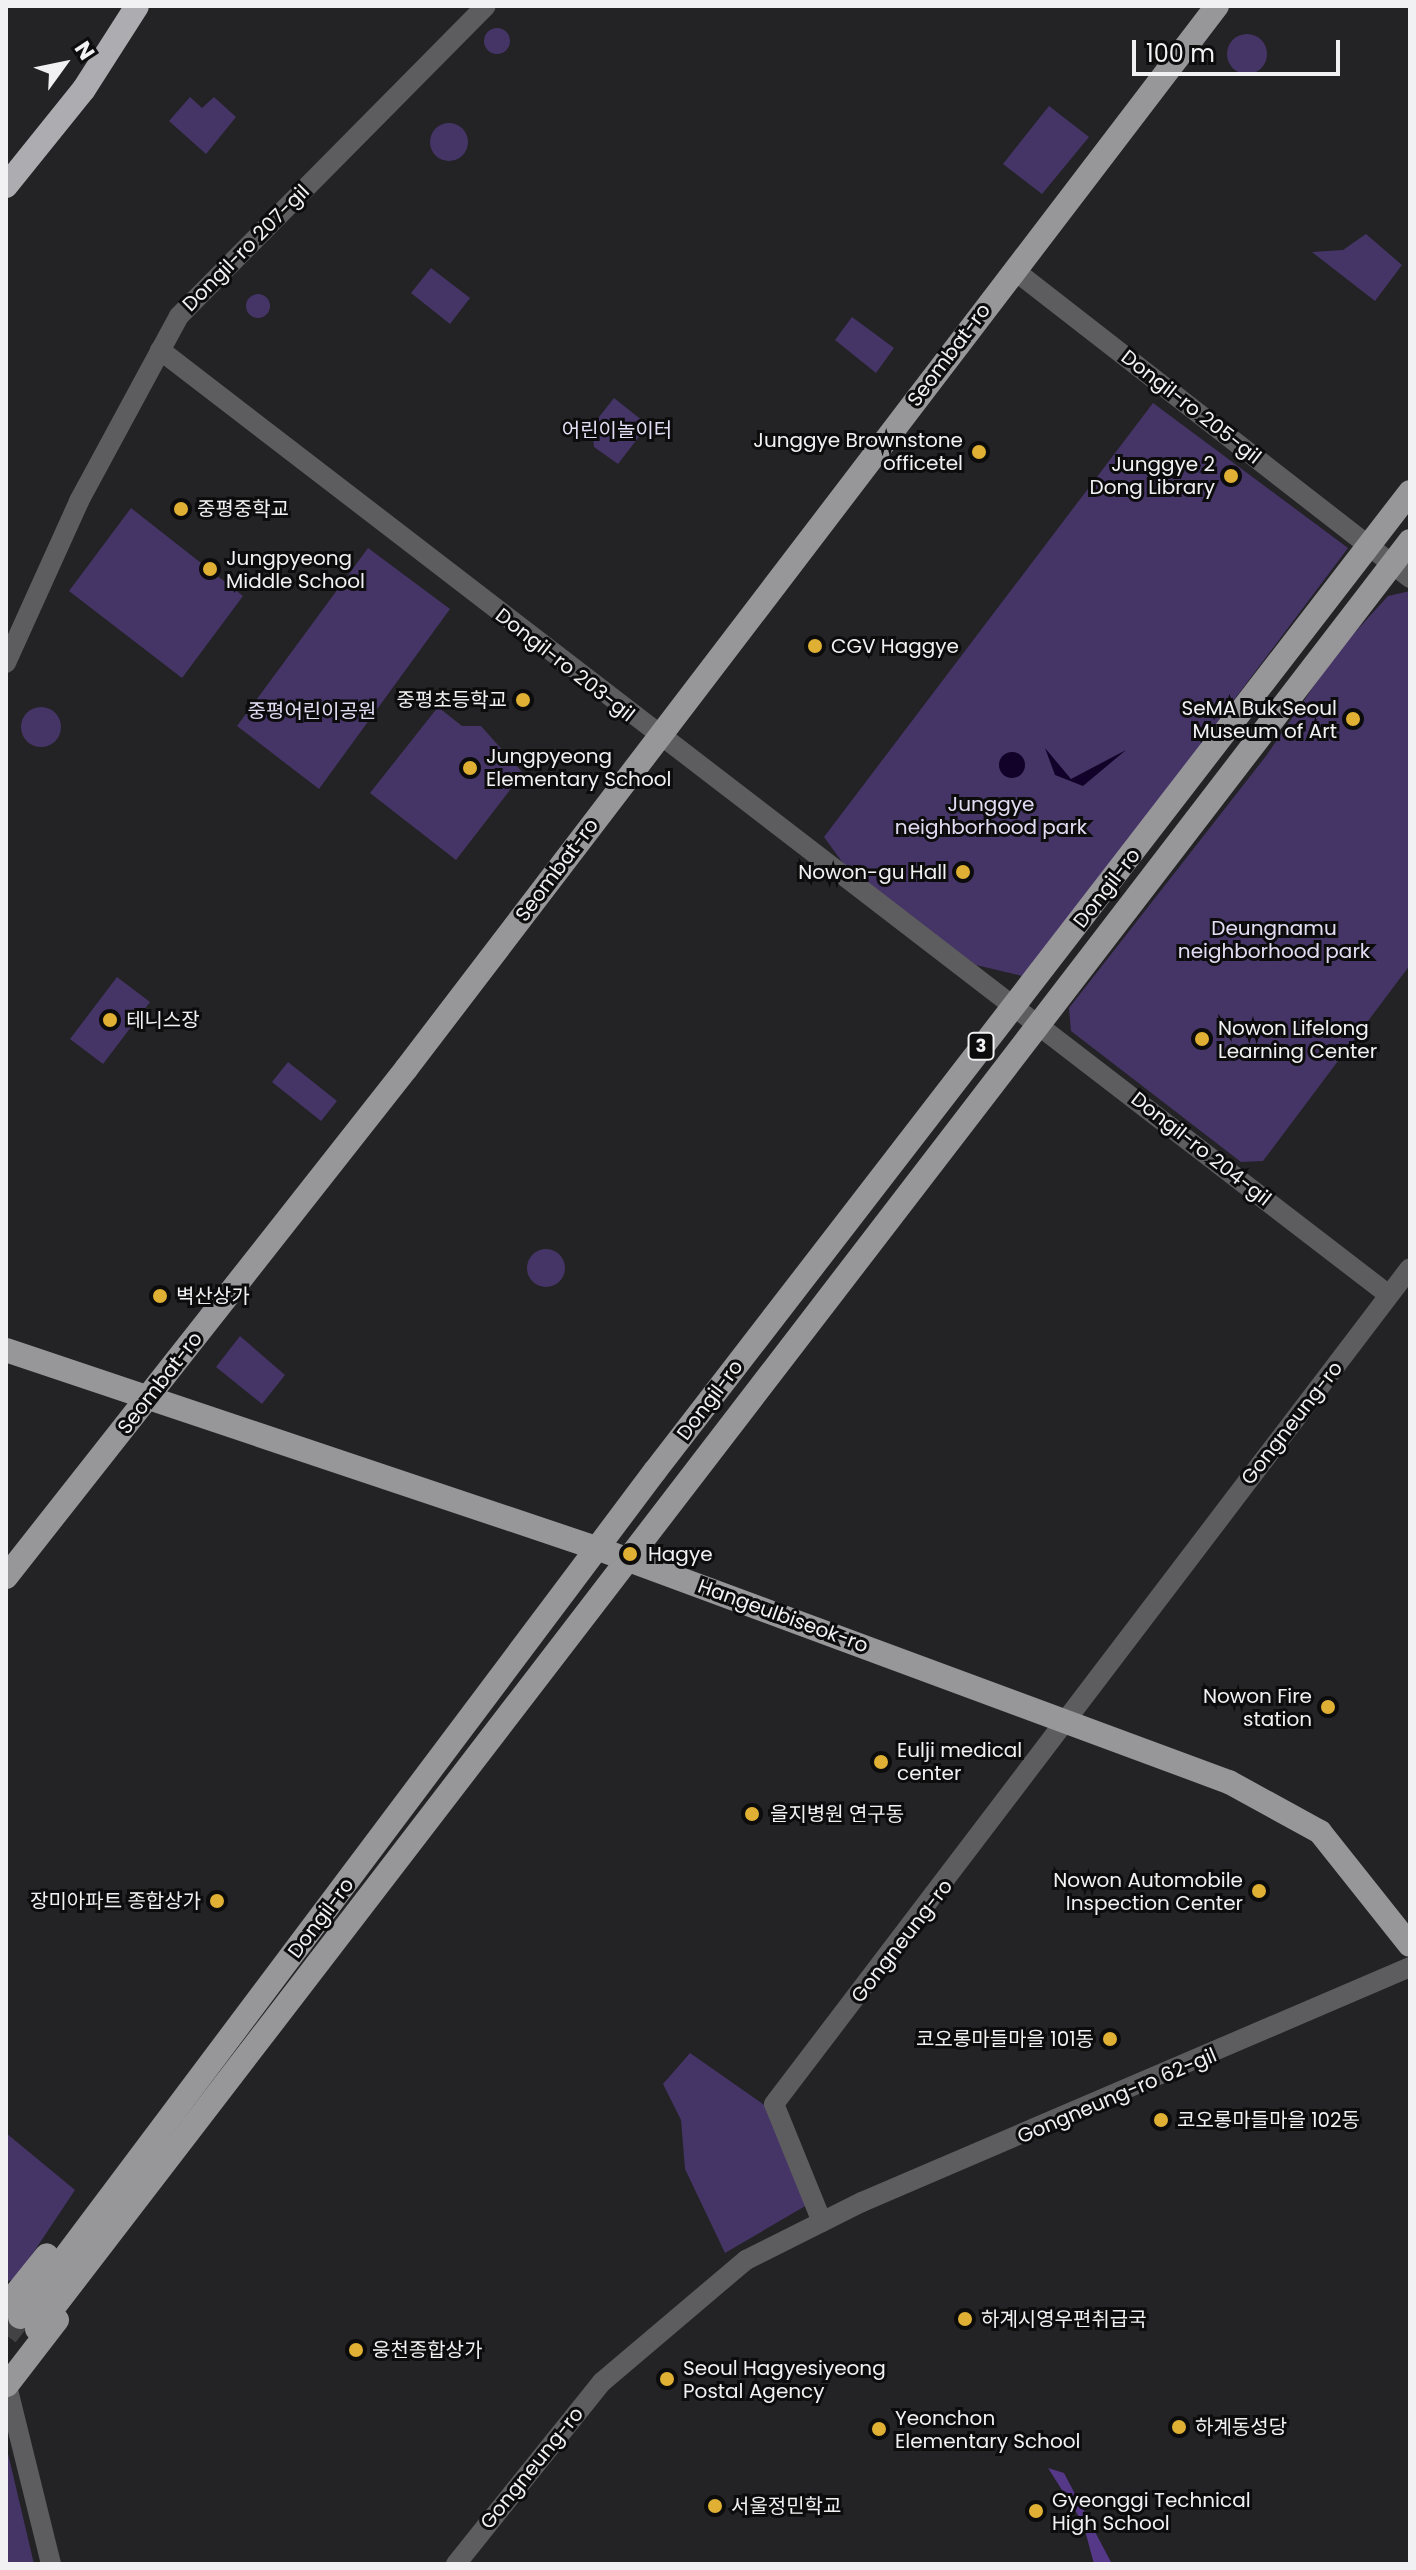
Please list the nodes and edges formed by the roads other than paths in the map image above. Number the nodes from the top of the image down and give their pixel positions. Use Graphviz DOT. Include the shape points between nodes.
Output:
graph roads {
  1 [pos="137,6"];
  2 [pos="486,6"];
  3 [pos="1217,6"];
  4 [pos="6,186"];
  5 [pos="1014,270"];
  6 [pos="160,350"];
  7 [pos="1410,492"];
  8 [pos="1410,541"];
  9 [pos="1367,546"];
  10 [pos="1402,572"];
  11 [pos="6,663"];
  12 [pos="658,737"];
  13 [pos="1014,1004"];
  14 [pos="1039,1023"];
  15 [pos="1410,1268"];
  16 [pos="1389,1295"];
  17 [pos="6,1350"];
  18 [pos="147,1400"];
  19 [pos="667,1506"];
  20 [pos="599,1549"];
  21 [pos="629,1560"];
  22 [pos="6,1577"];
  23 [pos="684,1580"];
  24 [pos="1065,1721"];
  25 [pos="1410,1945"];
  26 [pos="1410,1967"];
  27 [pos="188,2112"];
  28 [pos="822,2222"];
  29 [pos="21,2317"];
  30 [pos="6,2384"];
  31 [pos="51,2564"];
  32 [pos="456,2564"];
  1 -- 4 [label="highway" via="84,89"];
  2 -- 6 [label="street, Dongil-ro 207-gil" via="179,316"];
  3 -- 5 [label="main road, Seombat-ro"];
  5 -- 9 [label="street, Dongil-ro 205-gil"];
  5 -- 12 [label="main road, Seombat-ro"];
  6 -- 11 [label="street, Dongil-ro 207-gil" via="79,501"];
  6 -- 12 [label="street, Dongil-ro 203-gil"];
  7 -- 9 [label="main road, Dongil-ro / 3"];
  8 -- 10 [label="main road, Dongil-ro / 3"];
  9 -- 10 [label="street, Dongil-ro 205-gil"];
  9 -- 13 [label="main road, Dongil-ro / 3"];
  10 -- 14 [label="main road, Dongil-ro / 3"];
  12 -- 13 [label="street, Dongil-ro 203-gil"];
  12 -- 18 [label="main road, Seombat-ro"];
  13 -- 14 [label="street, Dongil-ro 204-gil"];
  13 -- 20 [label="main road, Dongil-ro / 3"];
  14 -- 16 [label="street, Dongil-ro 204-gil"];
  14 -- 19 [label="main road, Dongil-ro / 3"];
  15 -- 16 [label="street, Gongneung-ro"];
  16 -- 24 [label="street, Gongneung-ro"];
  17 -- 18 [label="main road, Hangeulbiseok-ro"];
  18 -- 20 [label="main road, Hangeulbiseok-ro"];
  18 -- 22 [label="main road, Seombat-ro"];
  19 -- 21 [label="main road, Dongil-ro / 3"];
  19 -- 23 [label="main road" via="659,1545"];
  20 -- 21 [label="main road, Hangeulbiseok-ro"];
  20 -- 27 [label="main road, Dongil-ro / 3"];
  21 -- 23 [label="main road, Hangeulbiseok-ro"];
  21 -- 27 [label="main road, Dongil-ro"];
  23 -- 24 [label="main road, Hangeulbiseok-ro"];
  24 -- 25 [label="main road, Hangeulbiseok-ro" via="1229,1782 1320,1832"];
  24 -- 28 [label="street, Gongneung-ro" via="774,2104"];
  26 -- 28 [label="street, Gongneung-ro 62-gil"];
  27 -- 29 [label="main road, Dongil-ro"];
  27 -- 29 [label="main road" via="149,2128"];
  27 -- 30 [label="main road" via="184,2153"];
  28 -- 32 [label="street, Gongneung-ro" via="746,2260 602,2382"];
  30 -- 31 [label="street"];
}
